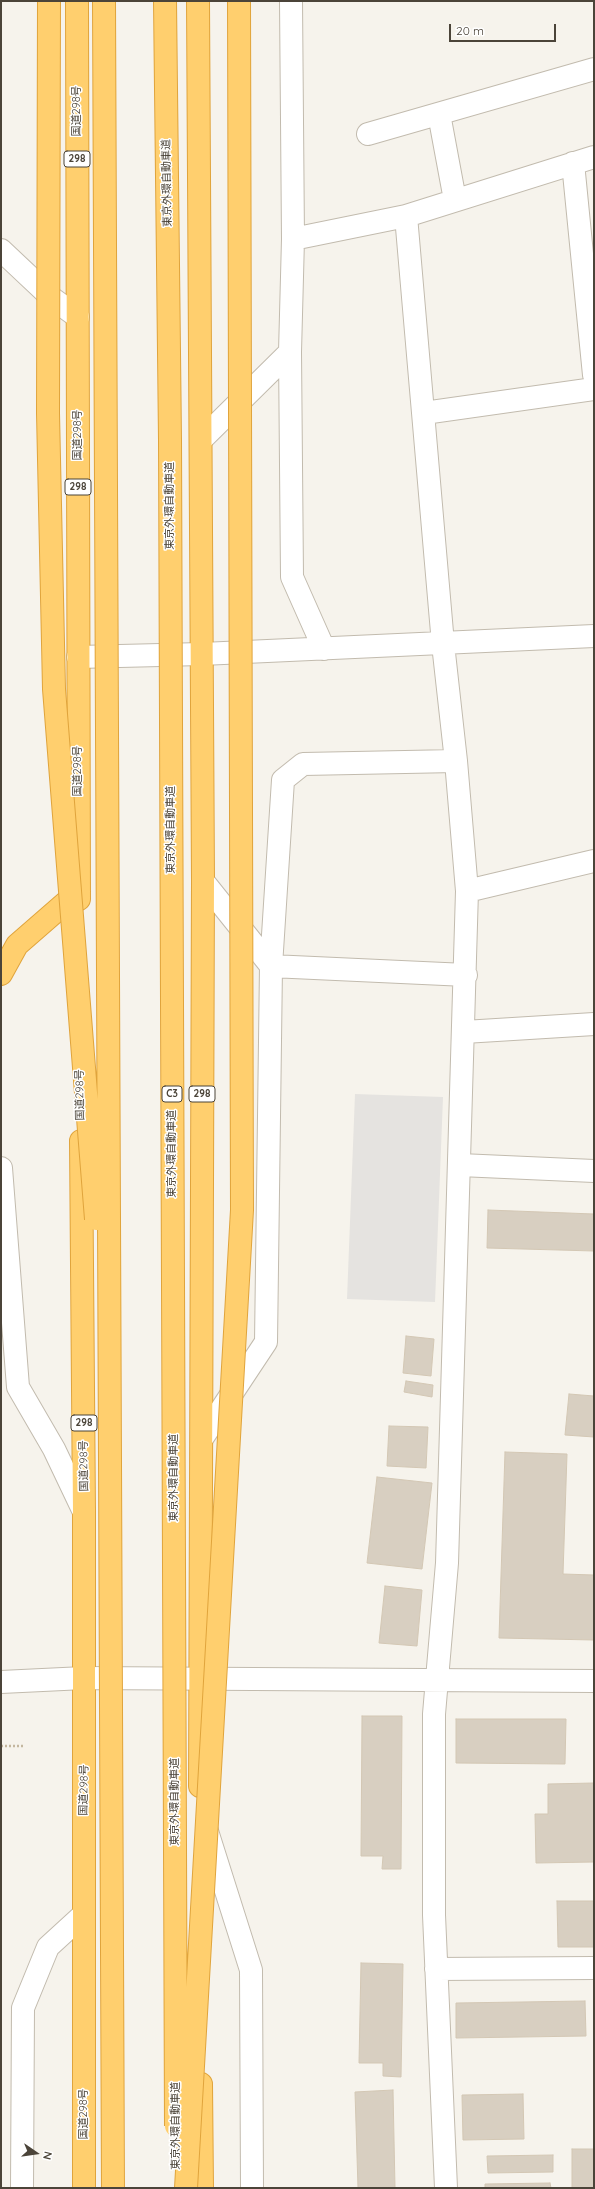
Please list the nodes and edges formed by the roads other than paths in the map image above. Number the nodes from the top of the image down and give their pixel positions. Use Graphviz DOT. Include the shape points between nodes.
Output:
graph roads {
  1 [pos="49,1"];
  2 [pos="77,1"];
  3 [pos="104,1"];
  4 [pos="165,1"];
  5 [pos="198,1"];
  6 [pos="239,1"];
  7 [pos="291,1"];
  8 [pos="594,69"];
  9 [pos="439,114"];
  10 [pos="368,134"];
  11 [pos="594,157"];
  12 [pos="573,163"];
  13 [pos="455,200"];
  14 [pos="406,216"];
  15 [pos="293,239"];
  16 [pos="1,250"];
  17 [pos="590,294"];
  18 [pos="78,317"];
  19 [pos="290,352"];
  20 [pos="594,375"];
  21 [pos="594,388"];
  22 [pos="424,413"];
  23 [pos="202,439"];
  24 [pos="594,636"];
  25 [pos="443,644"];
  26 [pos="324,649"];
  27 [pos="202,654"];
  28 [pos="78,657"];
  29 [pos="456,761"];
  30 [pos="594,860"];
  31 [pos="203,881"];
  32 [pos="80,891"];
  33 [pos="467,891"];
  34 [pos="271,966"];
  35 [pos="1,974"];
  36 [pos="466,975"];
  37 [pos="594,1024"];
  38 [pos="464,1032"];
  39 [pos="460,1165"];
  40 [pos="1,1168"];
  41 [pos="594,1170"];
  42 [pos="110,1397"];
  43 [pos="203,1437"];
  44 [pos="84,1512"];
  45 [pos="84,1678"];
  46 [pos="200,1678"];
  47 [pos="438,1678"];
  48 [pos="594,1681"];
  49 [pos="1,1682"];
  50 [pos="200,1809"];
  51 [pos="83,1915"];
  52 [pos="594,1968"];
  53 [pos="436,1969"];
  54 [pos="22,2188"];
  55 [pos="84,2188"];
  56 [pos="113,2188"];
  57 [pos="176,2188"];
  58 [pos="186,2188"];
  59 [pos="202,2188"];
  60 [pos="252,2188"];
  61 [pos="446,2188"];
  1 -- 42 [label="highway, bridge" via="48,413 54,689"];
  2 -- 18 [label="highway, 国道298号 / 298"];
  3 -- 42 [label="highway, bridge"];
  4 -- 57 [label="highway, 東京外環自動車道 / C3, bridge" via="170,448"];
  5 -- 23 [label="highway, 298"];
  6 -- 58 [label="highway, bridge" via="242,1210"];
  7 -- 15 [label="street"];
  8 -- 9 [label="street"];
  9 -- 10 [label="street"];
  9 -- 13 [label="street"];
  11 -- 12 [label="street"];
  12 -- 13 [label="street"];
  12 -- 17 [label="street"];
  13 -- 14 [label="street"];
  14 -- 15 [label="street"];
  14 -- 22 [label="street"];
  15 -- 19 [label="street"];
  16 -- 18 [label="street" via="53,299"];
  17 -- 20 [label="street"];
  18 -- 28 [label="highway, 国道298号 / 298"];
  19 -- 23 [label="street"];
  19 -- 26 [label="street" via="292,577"];
  21 -- 22 [label="street"];
  22 -- 25 [label="street"];
  23 -- 27 [label="highway, 298"];
  24 -- 25 [label="street"];
  25 -- 26 [label="street"];
  25 -- 29 [label="street"];
  26 -- 27 [label="street"];
  27 -- 28 [label="street"];
  27 -- 31 [label="highway, 298"];
  28 -- 32 [label="highway, 国道298号 / 298"];
  29 -- 33 [label="street"];
  29 -- 34 [label="street" via="303,764 283,780"];
  30 -- 33 [label="street"];
  31 -- 34 [label="street"];
  31 -- 43 [label="highway, 298"];
  32 -- 35 [label="highway" via="17,945"];
  32 -- 44 [label="highway, 国道298号 / 298"];
  33 -- 36 [label="street"];
  34 -- 36 [label="street"];
  34 -- 43 [label="street" via="266,1342"];
  36 -- 38 [label="street"];
  37 -- 38 [label="street"];
  38 -- 39 [label="street"];
  39 -- 41 [label="street"];
  39 -- 47 [label="street" via="447,1563"];
  40 -- 44 [label="street" via="18,1387 54,1449"];
  42 -- 56 [label="highway, bridge"];
  43 -- 46 [label="highway, 298"];
  44 -- 45 [label="highway, 国道298号 / 298"];
  45 -- 46 [label="street"];
  45 -- 49 [label="street"];
  45 -- 51 [label="highway, 国道298号 / 298"];
  46 -- 47 [label="street"];
  46 -- 50 [label="highway, 298"];
  47 -- 48 [label="street"];
  47 -- 53 [label="street" via="434,1714"];
  50 -- 59 [label="highway, 298"];
  50 -- 60 [label="street" via="251,1970"];
  51 -- 54 [label="street" via="48,1947 23,2008"];
  51 -- 55 [label="highway, 国道298号 / 298"];
  52 -- 53 [label="street"];
  53 -- 61 [label="street"];
}
